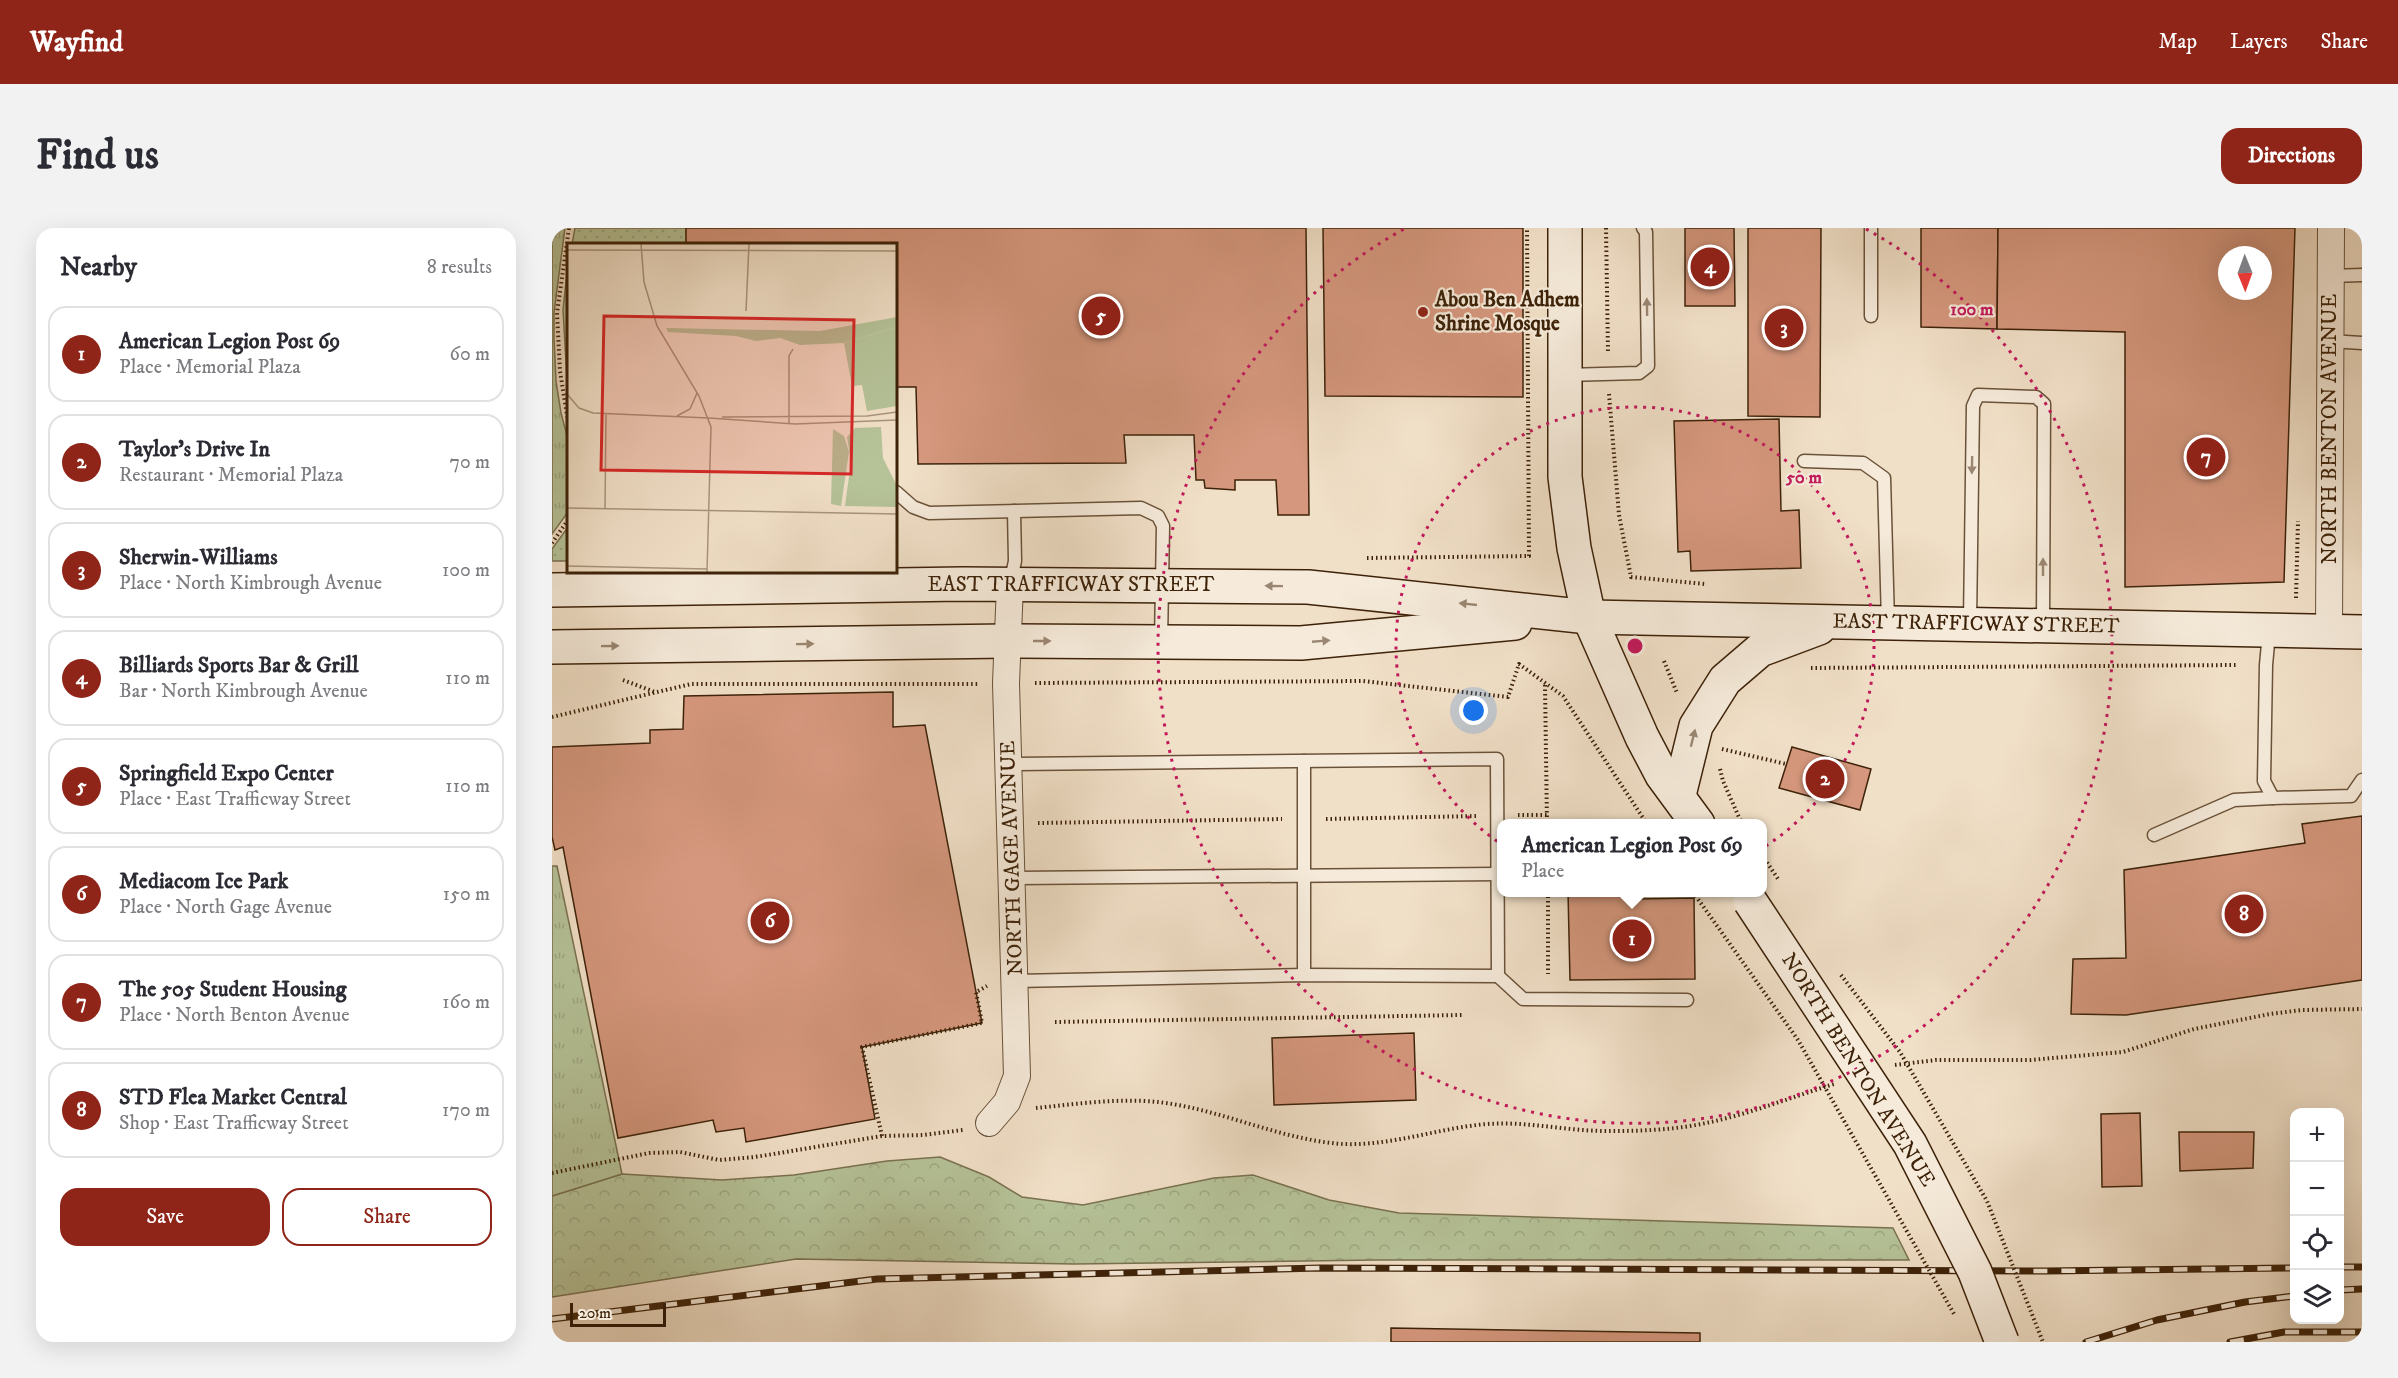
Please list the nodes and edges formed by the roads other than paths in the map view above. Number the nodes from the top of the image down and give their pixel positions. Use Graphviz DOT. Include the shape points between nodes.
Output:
graph roads {
  1 [pos="1565,228"];
  2 [pos="1871,228"];
  3 [pos="2331,228"];
  4 [pos="1644,230"];
  5 [pos="2362,275"];
  6 [pos="2331,276"];
  7 [pos="1871,316"];
  8 [pos="2330,341"];
  9 [pos="2362,343"];
  10 [pos="1565,375"];
  11 [pos="1804,461"];
  12 [pos="897,493"];
  13 [pos="1014,511"];
  14 [pos="1010,585"];
  15 [pos="1162,585"];
  16 [pos="552,590"];
  17 [pos="1589,617"];
  18 [pos="1834,622"];
  19 [pos="1888,623"];
  20 [pos="1970,624"];
  21 [pos="2043,625"];
  22 [pos="2269,630"];
  23 [pos="2329,631"];
  24 [pos="2362,632"];
  25 [pos="1007,641"];
  26 [pos="1161,642"];
  27 [pos="552,647"];
  28 [pos="1304,761"];
  29 [pos="1009,764"];
  30 [pos="2362,780"];
  31 [pos="1679,795"];
  32 [pos="2273,798"];
  33 [pos="1498,819"];
  34 [pos="1695,819"];
  35 [pos="2154,835"];
  36 [pos="1497,874"];
  37 [pos="1304,876"];
  38 [pos="1012,878"];
  39 [pos="1497,897"];
  40 [pos="1747,897"];
  41 [pos="1304,975"];
  42 [pos="1498,976"];
  43 [pos="1006,981"];
  44 [pos="1687,1000"];
  45 [pos="988,1123"];
  46 [pos="2002,1342"];
  1 -- 10 [label="main road"];
  2 -- 7 [label="lane"];
  3 -- 6 [label="street, NORTH BENTON AVENUE"];
  10 -- 4 [label="lane, one-way" via="1639,373 1648,366"];
  5 -- 6 [label="lane"];
  6 -- 8 [label="street, NORTH BENTON AVENUE"];
  8 -- 9 [label="lane"];
  8 -- 23 [label="street, NORTH BENTON AVENUE"];
  10 -- 17 [label="main road" via="1565,477 1574,548"];
  11 -- 19 [label="lane" via="1863,463 1884,478"];
  12 -- 13 [label="lane" via="912,507 929,513"];
  13 -- 14 [label="lane" via="1015,561"];
  13 -- 15 [label="lane" via="1142,508 1158,516 1162,526"];
  14 -- 15 [label="main road, EAST TRAFFICWAY STREET"];
  14 -- 16 [label="main road, EAST TRAFFICWAY STREET"];
  14 -- 25 [label="street, NORTH GAGE AVENUE"];
  17 -- 15 [label="main road, EAST TRAFFICWAY STREET, one-way" via="1308,587"];
  15 -- 26 [label="lane"];
  17 -- 18 [label="main road, EAST TRAFFICWAY STREET"];
  26 -- 17 [label="main road, EAST TRAFFICWAY STREET, one-way" via="1301,643"];
  17 -- 31 [label="main road" via="1642,737 1662,775"];
  18 -- 19 [label="main road, EAST TRAFFICWAY STREET"];
  31 -- 18 [label="main road, one-way" via="1696,726 1725,680 1760,650"];
  19 -- 20 [label="main road, EAST TRAFFICWAY STREET"];
  20 -- 21 [label="main road, EAST TRAFFICWAY STREET"];
  21 -- 20 [label="lane, one-way" via="2044,404 2036,397 1978,395 1972,406"];
  21 -- 22 [label="main road, EAST TRAFFICWAY STREET"];
  22 -- 23 [label="main road, EAST TRAFFICWAY STREET"];
  22 -- 32 [label="lane" via="2264,781"];
  23 -- 24 [label="main road, EAST TRAFFICWAY STREET"];
  25 -- 26 [label="main road, EAST TRAFFICWAY STREET, one-way"];
  27 -- 25 [label="main road, EAST TRAFFICWAY STREET, one-way"];
  25 -- 29 [label="street, NORTH GAGE AVENUE"];
  28 -- 29 [label="lane"];
  28 -- 33 [label="lane" via="1497,759"];
  28 -- 37 [label="lane"];
  29 -- 38 [label="street, NORTH GAGE AVENUE"];
  30 -- 32 [label="lane" via="2351,796"];
  31 -- 34 [label="main road"];
  32 -- 35 [label="lane" via="2234,800"];
  36 -- 37 [label="lane"];
  37 -- 38 [label="lane"];
  37 -- 41 [label="lane"];
  38 -- 43 [label="street, NORTH GAGE AVENUE"];
  39 -- 42 [label="lane"];
  40 -- 46 [label="main road, NORTH BENTON AVENUE, bridge" via="1910,1144 1975,1272"];
  41 -- 42 [label="lane"];
  41 -- 43 [label="lane"];
  42 -- 44 [label="lane" via="1523,999"];
  43 -- 45 [label="street, NORTH GAGE AVENUE" via="1017,1076 1007,1102"];
}
